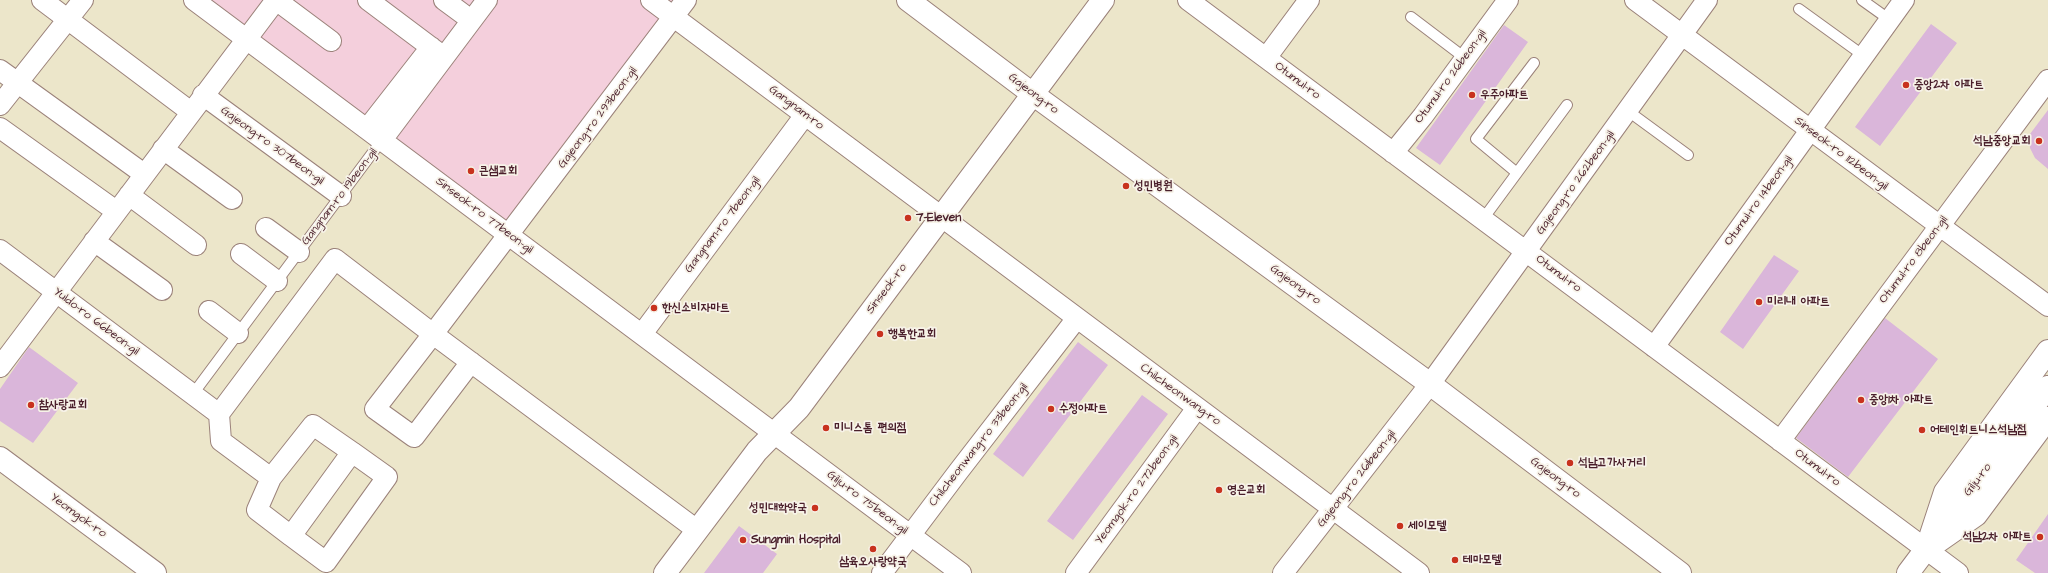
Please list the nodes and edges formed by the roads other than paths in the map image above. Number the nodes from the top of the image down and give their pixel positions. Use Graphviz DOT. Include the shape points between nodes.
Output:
graph roads {
  1 [pos="42,0"];
  2 [pos="83,0"];
  3 [pos="194,0"];
  4 [pos="276,0"];
  5 [pos="368,0"];
  6 [pos="444,0"];
  7 [pos="487,0"];
  8 [pos="651,0"];
  9 [pos="686,0"];
  10 [pos="908,0"];
  11 [pos="1103,0"];
  12 [pos="1188,0"];
  13 [pos="1309,0"];
  14 [pos="1508,0"];
  15 [pos="1635,0"];
  16 [pos="1707,0"];
  17 [pos="1862,0"];
  18 [pos="1904,0"];
  19 [pos="1799,9"];
  20 [pos="463,14"];
  21 [pos="673,17"];
  22 [pos="1411,17"];
  23 [pos="68,19"];
  24 [pos="1890,20"];
  25 [pos="1683,35"];
  26 [pos="246,39"];
  27 [pos="330,41"];
  28 [pos="437,52"];
  29 [pos="1864,56"];
  30 [pos="1266,58"];
  31 [pos="1464,58"];
  32 [pos="1534,63"];
  33 [pos="0,70"];
  34 [pos="2048,80"];
  35 [pos="17,82"];
  36 [pos="203,95"];
  37 [pos="1034,95"];
  38 [pos="0,105"];
  39 [pos="1567,105"];
  40 [pos="1628,111"];
  41 [pos="191,112"];
  42 [pos="805,115"];
  43 [pos="0,128"];
  44 [pos="1810,130"];
  45 [pos="374,135"];
  46 [pos="163,149"];
  47 [pos="1393,153"];
  48 [pos="1688,155"];
  49 [pos="1517,173"];
  50 [pos="144,174"];
  51 [pos="129,195"];
  52 [pos="341,196"];
  53 [pos="232,199"];
  54 [pos="116,212"];
  55 [pos="941,217"];
  56 [pos="1483,220"];
  57 [pos="1939,227"];
  58 [pos="266,228"];
  59 [pos="510,236"];
  60 [pos="94,241"];
  61 [pos="196,245"];
  62 [pos="0,250"];
  63 [pos="1528,251"];
  64 [pos="299,252"];
  65 [pos="241,254"];
  66 [pos="277,281"];
  67 [pos="162,290"];
  68 [pos="56,292"];
  69 [pos="2048,306"];
  70 [pos="209,312"];
  71 [pos="1077,318"];
  72 [pos="238,333"];
  73 [pos="433,334"];
  74 [pos="642,334"];
  75 [pos="1654,347"];
  76 [pos="2048,351"];
  77 [pos="471,362"];
  78 [pos="0,367"];
  79 [pos="1430,384"];
  80 [pos="2048,387"];
  81 [pos="192,394"];
  82 [pos="1197,408"];
  83 [pos="219,414"];
  84 [pos="2048,418"];
  85 [pos="774,432"];
  86 [pos="1780,441"];
  87 [pos="352,452"];
  88 [pos="0,458"];
  89 [pos="271,478"];
  90 [pos="1334,509"];
  91 [pos="697,530"];
  92 [pos="910,535"];
  93 [pos="291,536"];
  94 [pos="1926,550"];
  95 [pos="155,573"];
  96 [pos="665,573"];
  97 [pos="882,573"];
  98 [pos="961,573"];
  99 [pos="1076,573"];
  100 [pos="1283,573"];
  101 [pos="1419,573"];
  102 [pos="1680,573"];
  103 [pos="1908,573"];
  104 [pos="1958,573"];
  1 -- 23 [label="street"];
  2 -- 23 [label="street"];
  3 -- 26 [label="street, Sinseok-ro 77beon-gil"];
  4 -- 26 [label="street"];
  4 -- 27 [label="street"];
  5 -- 28 [label="street"];
  6 -- 20 [label="street"];
  7 -- 28 [label="street, Gangnam-ro 19beon-gil"];
  8 -- 21 [label="street, Gangnam-ro"];
  9 -- 21 [label="street, Gajeong-ro 293beon-gil"];
  10 -- 37 [label="street, Gajeong-ro"];
  11 -- 37 [label="street, Sinseok-ro"];
  12 -- 30 [label="street, Otumul-ro"];
  13 -- 30 [label="street"];
  14 -- 31 [label="street, Otumul-ro 26beon-gil"];
  15 -- 25 [label="street, Sinseok-ro 112beon-gil"];
  16 -- 25 [label="street, Gajeong-ro 262beon-gil"];
  17 -- 24 [label="lane"];
  18 -- 24 [label="street, Otumul-ro 14beon-gil"];
  19 -- 29 [label="lane"];
  21 -- 42 [label="street, Gangnam-ro"];
  21 -- 59 [label="street, Gajeong-ro 293beon-gil"];
  22 -- 31 [label="lane"];
  23 -- 35 [label="street"];
  23 -- 41 [label="street"];
  24 -- 29 [label="street, Otumul-ro 14beon-gil"];
  25 -- 40 [label="street, Gajeong-ro 262beon-gil"];
  25 -- 44 [label="street, Sinseok-ro 112beon-gil"];
  26 -- 36 [label="street"];
  26 -- 45 [label="street, Sinseok-ro 77beon-gil"];
  28 -- 45 [label="street, Gangnam-ro 19beon-gil"];
  29 -- 44 [label="street, Otumul-ro 14beon-gil"];
  30 -- 47 [label="street, Otumul-ro"];
  31 -- 47 [label="street, Otumul-ro 26beon-gil"];
  32 -- 49 [label="lane" via="1476,139"];
  33 -- 35 [label="street"];
  34 -- 57 [label="street, Otumul-ro 8beon-gil"];
  35 -- 38 [label="street"];
  35 -- 50 [label="street"];
  36 -- 41 [label="street"];
  36 -- 52 [label="street, Gajeong-ro 307beon-gil"];
  37 -- 55 [label="street, Sinseok-ro"];
  37 -- 79 [label="street, Gajeong-ro"];
  39 -- 49 [label="lane"];
  40 -- 48 [label="lane"];
  40 -- 63 [label="street, Gajeong-ro 262beon-gil"];
  41 -- 46 [label="street"];
  42 -- 55 [label="street, Gangnam-ro"];
  42 -- 74 [label="street, Gangnam-ro 7beon-gil"];
  43 -- 54 [label="street"];
  44 -- 57 [label="street, Sinseok-ro 112beon-gil"];
  44 -- 75 [label="street, Otumul-ro 14beon-gil"];
  45 -- 52 [label="lane, Gangnam-ro 19beon-gil"];
  45 -- 59 [label="street, Sinseok-ro 77beon-gil"];
  46 -- 50 [label="street"];
  46 -- 53 [label="street"];
  47 -- 56 [label="street, Otumul-ro"];
  49 -- 56 [label="lane"];
  50 -- 51 [label="street"];
  51 -- 54 [label="street"];
  51 -- 61 [label="street"];
  52 -- 64 [label="lane, Gangnam-ro 19beon-gil"];
  54 -- 60 [label="street"];
  55 -- 71 [label="street, Chilcheonwang-ro"];
  55 -- 85 [label="street, Sinseok-ro" via="799,408"];
  56 -- 63 [label="street, Otumul-ro"];
  57 -- 69 [label="street, Sinseok-ro 112beon-gil"];
  57 -- 86 [label="street, Otumul-ro 8beon-gil"];
  58 -- 64 [label="street"];
  59 -- 73 [label="street, Gajeong-ro 293beon-gil"];
  59 -- 74 [label="street, Sinseok-ro 77beon-gil"];
  60 -- 67 [label="street"];
  60 -- 68 [label="street"];
  62 -- 68 [label="street, Yuldo-ro 66beon-gil"];
  63 -- 75 [label="street, Otumul-ro"];
  63 -- 79 [label="street, Gajeong-ro 262beon-gil"];
  64 -- 66 [label="lane, Gangnam-ro 19beon-gil"];
  65 -- 66 [label="street"];
  66 -- 72 [label="lane, Gangnam-ro 19beon-gil"];
  68 -- 78 [label="street"];
  68 -- 81 [label="street, Yuldo-ro 66beon-gil"];
  70 -- 72 [label="street"];
  71 -- 82 [label="street, Chilcheonwang-ro"];
  71 -- 92 [label="street, Chilcheonwang-ro 33beon-gil"];
  72 -- 81 [label="lane, Gangnam-ro 19beon-gil"];
  73 -- 77 [label="street"];
  73 -- 77 [label="street, Gajeong-ro 293beon-gil" via="375,409 414,437"];
  73 -- 83 [label="street" via="335,259"];
  74 -- 85 [label="street, Sinseok-ro 77beon-gil"];
  75 -- 86 [label="street, Otumul-ro"];
  76 -- 94 [label="street" via="1945,492"];
  77 -- 91 [label="street"];
  79 -- 90 [label="street, Gajeong-ro 261beon-gil"];
  79 -- 102 [label="street, Gajeong-ro"];
  80 -- 94 [label="street, Gilju-ro"];
  81 -- 83 [label="street, Yuldo-ro 66beon-gil"];
  82 -- 90 [label="street, Chilcheonwang-ro"];
  82 -- 99 [label="street, Yeomgok-ro 272beon-gil"];
  83 -- 89 [label="street" via="221,441"];
  84 -- 94 [label="street" via="1976,515"];
  85 -- 91 [label="street, Sinseok-ro"];
  85 -- 92 [label="street, Gilju-ro 75beon-gil"];
  86 -- 94 [label="street, Otumul-ro"];
  87 -- 89 [label="street" via="313,424"];
  87 -- 93 [label="street"];
  87 -- 93 [label="street" via="387,477 326,562"];
  88 -- 95 [label="street, Yeomgok-ro"];
  89 -- 93 [label="street" via="257,510"];
  90 -- 100 [label="street, Gajeong-ro 261beon-gil"];
  90 -- 101 [label="street, Chilcheonwang-ro"];
  91 -- 96 [label="street, Sinseok-ro"];
  92 -- 97 [label="street, Chilcheonwang-ro 33beon-gil"];
  92 -- 98 [label="street, Gilju-ro 75beon-gil"];
  94 -- 103 [label="street, Gilju-ro"];
  94 -- 104 [label="street, Otumul-ro"];
}
